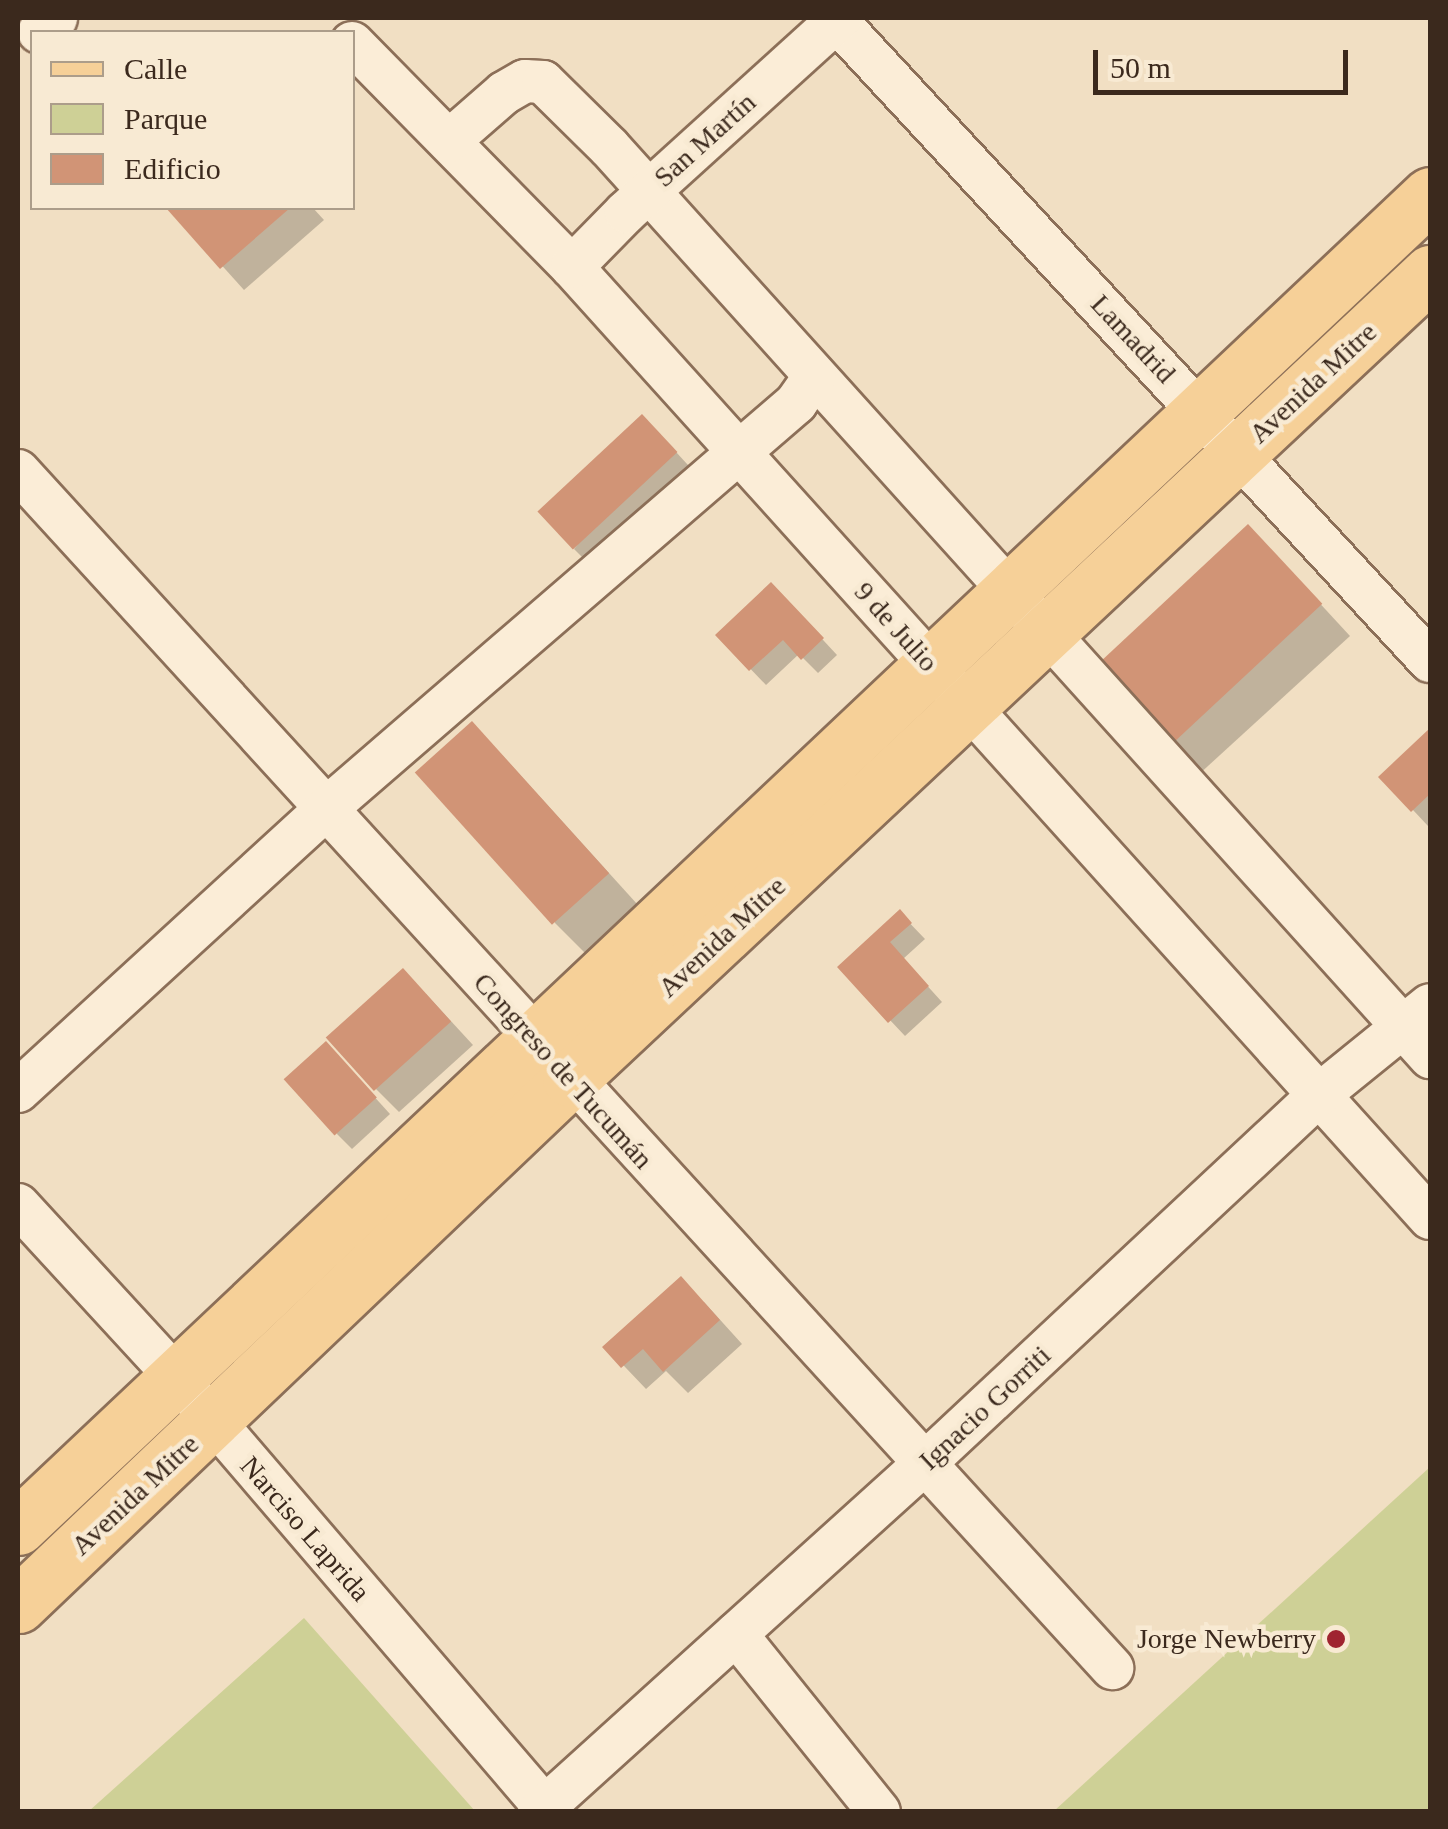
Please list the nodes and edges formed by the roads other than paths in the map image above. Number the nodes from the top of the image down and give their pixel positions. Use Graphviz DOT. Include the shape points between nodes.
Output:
graph roads {
  1 [pos="837,19"];
  2 [pos="355,46"];
  3 [pos="448,140"];
  4 [pos="648,191"];
  5 [pos="1430,195"];
  6 [pos="572,266"];
  7 [pos="1430,273"];
  8 [pos="815,376"];
  9 [pos="1201,412"];
  10 [pos="736,451"];
  11 [pos="1239,452"];
  12 [pos="18,471"];
  13 [pos="1009,593"];
  14 [pos="1046,634"];
  15 [pos="1430,661"];
  16 [pos="931,666"];
  17 [pos="968,706"];
  18 [pos="327,808"];
  19 [pos="1422,1030"];
  20 [pos="552,1060"];
  21 [pos="18,1091"];
  22 [pos="1320,1094"];
  23 [pos="18,1205"];
  24 [pos="1430,1218"];
  25 [pos="176,1377"];
  26 [pos="213,1423"];
  27 [pos="924,1464"];
  28 [pos="18,1527"];
  29 [pos="18,1605"];
  30 [pos="736,1634"];
  31 [pos="1112,1668"];
  32 [pos="544,1810"];
  33 [pos="879,1812"];
  1 -- 4 [label="street, San Martín"];
  1 -- 9 [label="street, Lamadrid"];
  2 -- 3 [label="street, 9 de Julio"];
  3 -- 4 [label="street" via="525,81 542,82"];
  3 -- 6 [label="street, 9 de Julio"];
  4 -- 6 [label="street, San Martín"];
  4 -- 8 [label="street"];
  5 -- 9 [label="main road, Avenida Mitre"];
  6 -- 10 [label="street, 9 de Julio"];
  7 -- 11 [label="main road, Avenida Mitre"];
  8 -- 10 [label="street" via="796,403"];
  8 -- 13 [label="street"];
  9 -- 11 [label="street, Lamadrid"];
  9 -- 13 [label="main road, Avenida Mitre"];
  10 -- 16 [label="street, 9 de Julio"];
  10 -- 18 [label="street"];
  11 -- 14 [label="main road, Avenida Mitre"];
  11 -- 15 [label="street, Lamadrid"];
  12 -- 18 [label="street, Congreso de Tucumán"];
  13 -- 14 [label="street"];
  13 -- 16 [label="main road, Avenida Mitre"];
  14 -- 17 [label="main road, Avenida Mitre"];
  14 -- 19 [label="street"];
  16 -- 17 [label="street, 9 de Julio"];
  16 -- 20 [label="main road, Avenida Mitre"];
  17 -- 20 [label="main road, Avenida Mitre"];
  17 -- 22 [label="street, 9 de Julio"];
  18 -- 20 [label="street, Congreso de Tucumán"];
  18 -- 21 [label="street"];
  19 -- 22 [label="street, Ignacio Gorriti"];
  20 -- 25 [label="main road, Avenida Mitre"];
  20 -- 26 [label="main road, Avenida Mitre"];
  20 -- 27 [label="street, Congreso de Tucumán"];
  22 -- 24 [label="street, 9 de Julio"];
  22 -- 27 [label="street, Ignacio Gorriti"];
  23 -- 25 [label="street, Narciso Laprida"];
  25 -- 26 [label="street, Narciso Laprida"];
  25 -- 28 [label="main road, Avenida Mitre"];
  26 -- 29 [label="main road, Avenida Mitre"];
  26 -- 32 [label="street, Narciso Laprida"];
  27 -- 30 [label="street, Ignacio Gorriti"];
  27 -- 31 [label="street, Congreso de Tucumán"];
  30 -- 32 [label="street, Ignacio Gorriti"];
  30 -- 33 [label="street"];
}
